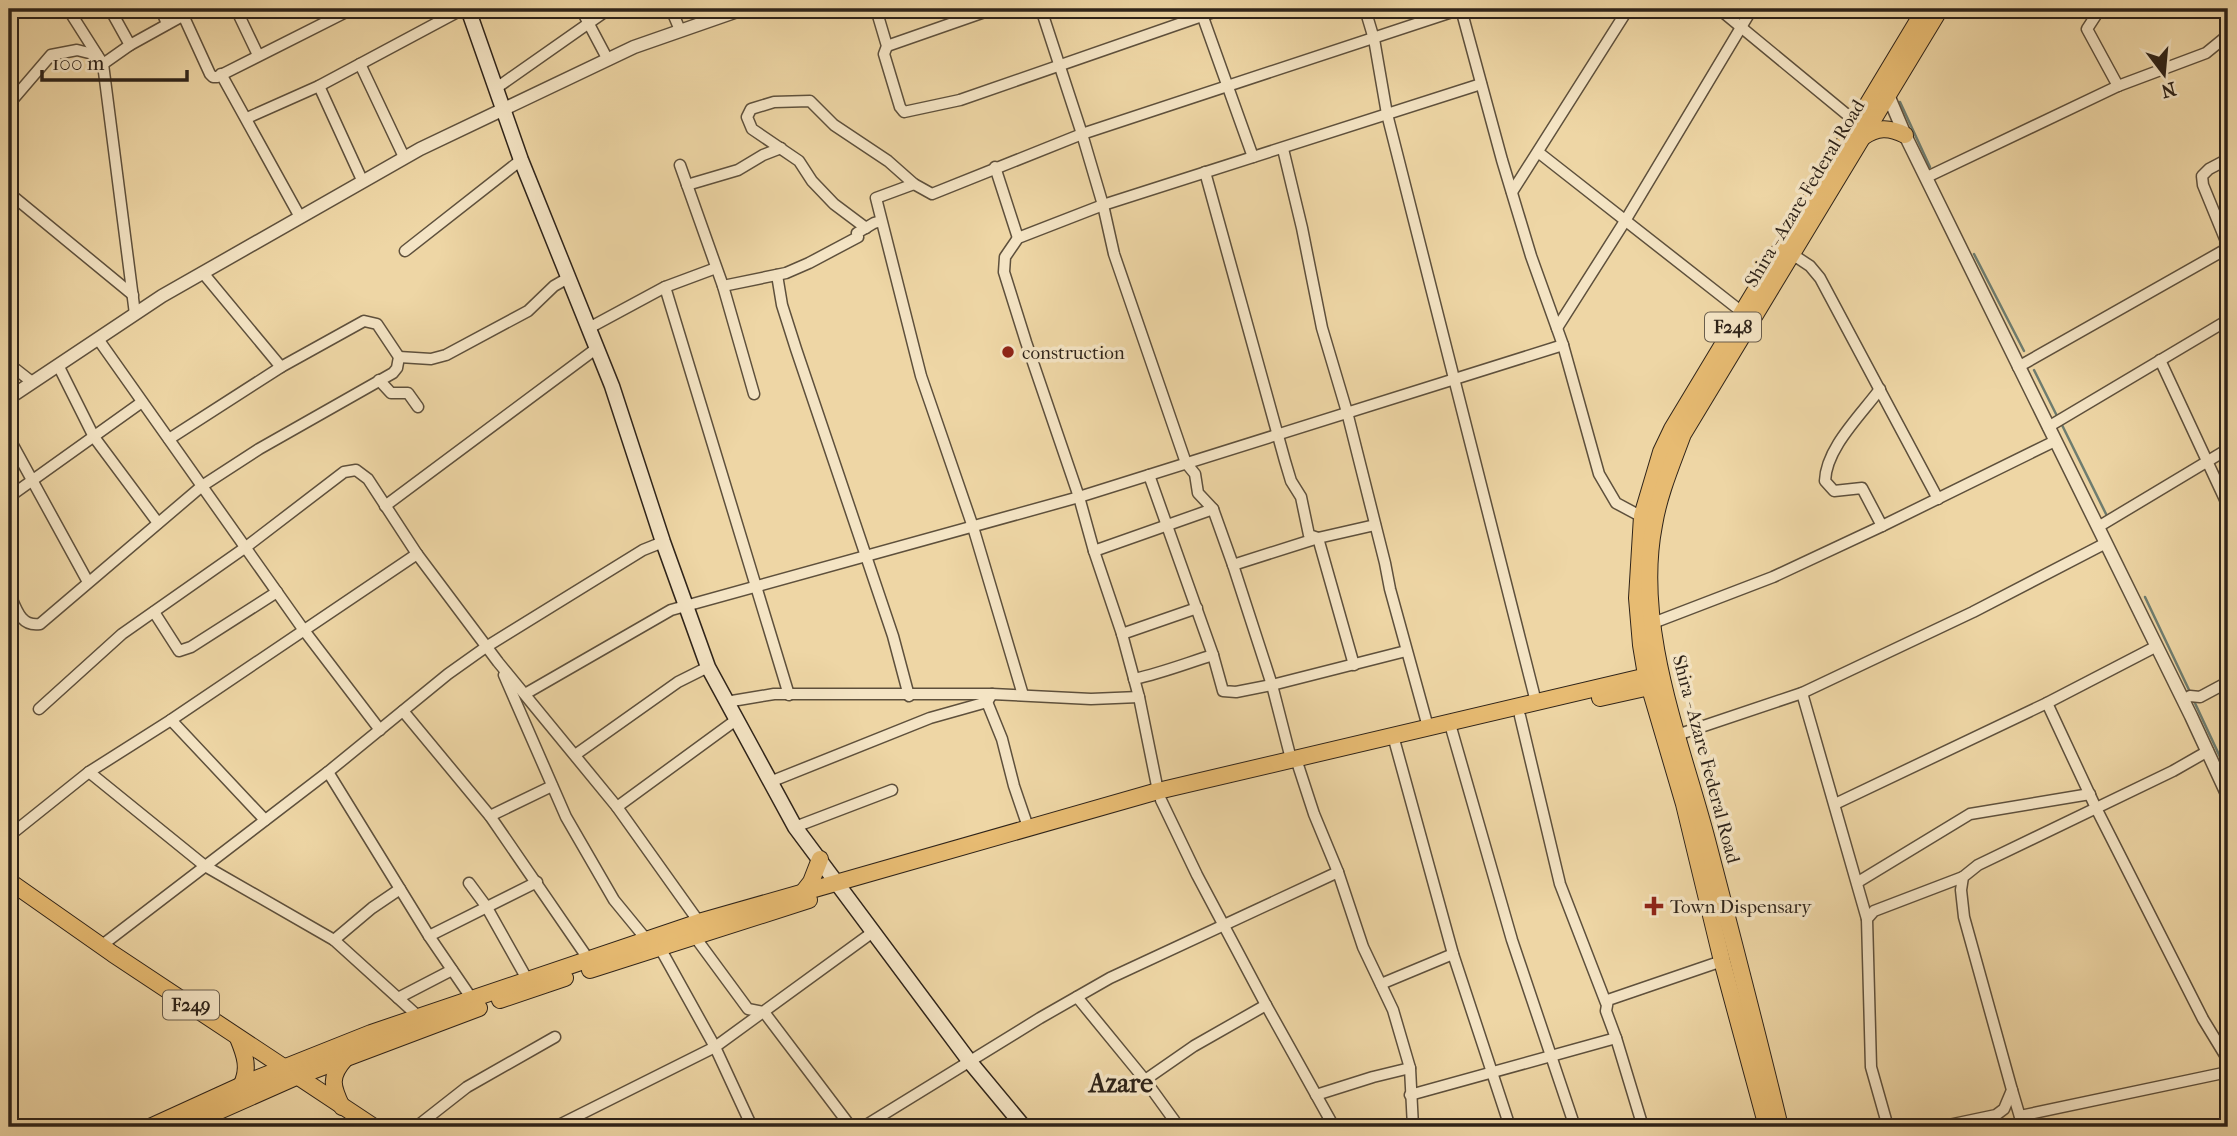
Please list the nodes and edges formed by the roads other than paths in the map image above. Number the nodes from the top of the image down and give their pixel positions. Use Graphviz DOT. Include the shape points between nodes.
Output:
graph roads {
  1 [pos="68,9"];
  2 [pos="110,9"];
  3 [pos="161,9"];
  4 [pos="195,9"];
  5 [pos="236,9"];
  6 [pos="352,9"];
  7 [pos="466,9"];
  8 [pos="581,9"];
  9 [pos="609,9"];
  10 [pos="671,9"];
  11 [pos="743,9"];
  12 [pos="876,9"];
  13 [pos="993,9"];
  14 [pos="1041,9"];
  15 [pos="1222,9"];
  16 [pos="1365,9"];
  17 [pos="1461,9"];
  18 [pos="1628,9"];
  19 [pos="1719,9"];
  20 [pos="1752,9"];
  21 [pos="1924,9"];
  22 [pos="1940,9"];
  23 [pos="2100,9"];
  24 [pos="1201,13"];
  25 [pos="183,15"];
  26 [pos="587,23"];
  27 [pos="167,24"];
  28 [pos="1741,26"];
  29 [pos="680,30"];
  30 [pos="2228,35"];
  31 [pos="1374,39"];
  32 [pos="130,45"];
  33 [pos="887,46"];
  34 [pos="258,55"];
  35 [pos="100,60"];
  36 [pos="608,60"];
  37 [pos="360,64"];
  38 [pos="1059,65"];
  39 [pos="221,74"];
  40 [pos="1482,84"];
  41 [pos="319,86"];
  42 [pos="1228,86"];
  43 [pos="2118,86"];
  44 [pos="495,89"];
  45 [pos="1888,95"];
  46 [pos="9,104"];
  47 [pos="502,110"];
  48 [pos="1387,114"];
  49 [pos="247,118"];
  50 [pos="1860,129"];
  51 [pos="1082,134"];
  52 [pos="1905,135"];
  53 [pos="781,148"];
  54 [pos="1283,149"];
  55 [pos="1538,152"];
  56 [pos="404,157"];
  57 [pos="1253,157"];
  58 [pos="2228,159"];
  59 [pos="521,160"];
  60 [pos="680,165"];
  61 [pos="995,167"];
  62 [pos="1205,172"];
  63 [pos="1927,177"];
  64 [pos="362,180"];
  65 [pos="914,184"];
  66 [pos="687,185"];
  67 [pos="1512,192"];
  68 [pos="9,193"];
  69 [pos="1103,205"];
  70 [pos="300,217"];
  71 [pos="881,221"];
  72 [pos="1625,221"];
  73 [pos="866,228"];
  74 [pos="1018,238"];
  75 [pos="2228,247"];
  76 [pos="405,251"];
  77 [pos="1792,254"];
  78 [pos="716,268"];
  79 [pos="203,272"];
  80 [pos="777,275"];
  81 [pos="568,278"];
  82 [pos="723,286"];
  83 [pos="665,288"];
  84 [pos="133,295"];
  85 [pos="1742,312"];
  86 [pos="135,314"];
  87 [pos="2228,320"];
  88 [pos="589,328"];
  89 [pos="1557,328"];
  90 [pos="98,339"];
  91 [pos="1563,345"];
  92 [pos="597,348"];
  93 [pos="399,357"];
  94 [pos="2160,360"];
  95 [pos="9,364"];
  96 [pos="58,365"];
  97 [pos="2018,367"];
  98 [pos="281,368"];
  99 [pos="1454,378"];
  100 [pos="379,380"];
  101 [pos="32,382"];
  102 [pos="1880,389"];
  103 [pos="754,394"];
  104 [pos="9,398"];
  105 [pos="142,402"];
  106 [pos="418,408"];
  107 [pos="1347,412"];
  108 [pos="2055,423"];
  109 [pos="1279,433"];
  110 [pos="9,438"];
  111 [pos="94,438"];
  112 [pos="169,439"];
  113 [pos="2055,441"];
  114 [pos="2228,449"];
  115 [pos="2207,461"];
  116 [pos="1186,463"];
  117 [pos="1149,475"];
  118 [pos="31,481"];
  119 [pos="202,486"];
  120 [pos="9,497"];
  121 [pos="1079,497"];
  122 [pos="1938,499"];
  123 [pos="386,506"];
  124 [pos="2228,506"];
  125 [pos="1213,509"];
  126 [pos="1648,521"];
  127 [pos="158,523"];
  128 [pos="2105,523"];
  129 [pos="1375,525"];
  130 [pos="1168,526"];
  131 [pos="1882,526"];
  132 [pos="973,527"];
  133 [pos="1318,538"];
  134 [pos="663,542"];
  135 [pos="2106,544"];
  136 [pos="246,547"];
  137 [pos="1094,551"];
  138 [pos="417,554"];
  139 [pos="867,558"];
  140 [pos="1233,565"];
  141 [pos="88,582"];
  142 [pos="756,588"];
  143 [pos="9,592"];
  144 [pos="277,592"];
  145 [pos="687,607"];
  146 [pos="1198,608"];
  147 [pos="154,611"];
  148 [pos="1653,624"];
  149 [pos="303,629"];
  150 [pos="1122,634"];
  151 [pos="1641,645"];
  152 [pos="2157,646"];
  153 [pos="486,647"];
  154 [pos="1406,651"];
  155 [pos="1213,655"];
  156 [pos="498,662"];
  157 [pos="1354,665"];
  158 [pos="708,667"];
  159 [pos="1134,679"];
  160 [pos="1655,680"];
  161 [pos="2228,682"];
  162 [pos="1272,685"];
  163 [pos="1615,689"];
  164 [pos="1802,693"];
  165 [pos="525,694"];
  166 [pos="789,695"];
  167 [pos="909,695"];
  168 [pos="1023,695"];
  169 [pos="1139,697"];
  170 [pos="990,698"];
  171 [pos="2191,698"];
  172 [pos="726,702"];
  173 [pos="1536,702"];
  174 [pos="2047,703"];
  175 [pos="39,709"];
  176 [pos="403,710"];
  177 [pos="1658,715"];
  178 [pos="1520,716"];
  179 [pos="171,720"];
  180 [pos="736,720"];
  181 [pos="1428,727"];
  182 [pos="380,730"];
  183 [pos="1452,731"];
  184 [pos="1677,735"];
  185 [pos="1395,743"];
  186 [pos="2207,751"];
  187 [pos="575,755"];
  188 [pos="1294,762"];
  189 [pos="89,772"];
  190 [pos="328,772"];
  191 [pos="770,782"];
  192 [pos="552,786"];
  193 [pos="892,790"];
  194 [pos="2090,794"];
  195 [pos="1160,795"];
  196 [pos="2228,796"];
  197 [pos="1835,804"];
  198 [pos="617,807"];
  199 [pos="2096,808"];
  200 [pos="490,816"];
  201 [pos="265,820"];
  202 [pos="795,827"];
  203 [pos="1028,827"];
  204 [pos="9,836"];
  205 [pos="820,859"];
  206 [pos="205,866"];
  207 [pos="1338,872"];
  208 [pos="1963,877"];
  209 [pos="9,881"];
  210 [pos="537,882"];
  211 [pos="469,883"];
  212 [pos="1858,883"];
  213 [pos="839,886"];
  214 [pos="400,889"];
  215 [pos="804,891"];
  216 [pos="486,906"];
  217 [pos="1867,919"];
  218 [pos="1224,923"];
  219 [pos="697,929"];
  220 [pos="873,932"];
  221 [pos="429,936"];
  222 [pos="334,940"];
  223 [pos="653,943"];
  224 [pos="102,946"];
  225 [pos="1453,954"];
  226 [pos="589,960"];
  227 [pos="1722,961"];
  228 [pos="453,970"];
  229 [pos="527,979"];
  230 [pos="1381,984"];
  231 [pos="1077,997"];
  232 [pos="398,998"];
  233 [pos="472,999"];
  234 [pos="1606,1003"];
  235 [pos="1266,1005"];
  236 [pos="764,1012"];
  237 [pos="419,1017"];
  238 [pos="1749,1028"];
  239 [pos="555,1037"];
  240 [pos="238,1038"];
  241 [pos="1616,1038"];
  242 [pos="715,1047"];
  243 [pos="1552,1056"];
  244 [pos="346,1058"];
  245 [pos="2228,1060"];
  246 [pos="970,1062"];
  247 [pos="1410,1068"];
  248 [pos="289,1072"];
  249 [pos="1493,1072"];
  250 [pos="2228,1072"];
  251 [pos="1145,1080"];
  252 [pos="241,1086"];
  253 [pos="2012,1090"];
  254 [pos="1316,1095"];
  255 [pos="1410,1095"];
  256 [pos="342,1107"];
  257 [pos="2021,1122"];
  258 [pos="367,1126"];
  259 [pos="150,1127"];
  260 [pos="183,1127"];
  261 [pos="416,1127"];
  262 [pos="555,1127"];
  263 [pos="752,1127"];
  264 [pos="851,1127"];
  265 [pos="863,1127"];
  266 [pos="1024,1127"];
  267 [pos="1179,1127"];
  268 [pos="1334,1127"];
  269 [pos="1413,1127"];
  270 [pos="1510,1127"];
  271 [pos="1575,1127"];
  272 [pos="1643,1127"];
  273 [pos="1767,1127"];
  274 [pos="1780,1127"];
  275 [pos="1888,1127"];
  276 [pos="1939,1127"];
  1 -- 35 [label="street"];
  2 -- 32 [label="street"];
  3 -- 27 [label="street"];
  4 -- 25 [label="street"];
  5 -- 34 [label="street"];
  6 -- 34 [label="street"];
  7 -- 37 [label="street"];
  7 -- 44 [label="main road"];
  8 -- 26 [label="street"];
  9 -- 26 [label="street"];
  10 -- 29 [label="street"];
  11 -- 29 [label="street"];
  12 -- 33 [label="street"];
  13 -- 33 [label="street"];
  14 -- 38 [label="street"];
  15 -- 24 [label="street"];
  16 -- 31 [label="street"];
  17 -- 31 [label="street"];
  17 -- 40 [label="street"];
  18 -- 55 [label="street"];
  19 -- 28 [label="street"];
  20 -- 28 [label="street"];
  21 -- 50 [label="main road, Shira - Azare Federal Road / F248"];
  22 -- 45 [label="main road, Shira - Azare Federal Road / F248"];
  23 -- 43 [label="street" via="2087,29"];
  24 -- 38 [label="street"];
  24 -- 42 [label="street"];
  25 -- 27 [label="street"];
  25 -- 39 [label="street" via="211,74"];
  26 -- 36 [label="street"];
  26 -- 44 [label="street"];
  27 -- 32 [label="street"];
  28 -- 50 [label="street"];
  28 -- 72 [label="street"];
  29 -- 36 [label="street"];
  30 -- 43 [label="street" via="2195,58"];
  31 -- 42 [label="street"];
  31 -- 48 [label="street"];
  32 -- 35 [label="street"];
  33 -- 38 [label="street" via="884,54 904,112 960,100"];
  34 -- 39 [label="street"];
  35 -- 46 [label="street" via="77,50 51,55"];
  35 -- 84 [label="street"];
  36 -- 47 [label="street"];
  37 -- 41 [label="street"];
  37 -- 56 [label="street"];
  38 -- 51 [label="street"];
  39 -- 49 [label="street"];
  40 -- 48 [label="street"];
  40 -- 67 [label="street"];
  41 -- 49 [label="street"];
  41 -- 64 [label="street"];
  42 -- 51 [label="street"];
  42 -- 57 [label="street"];
  43 -- 63 [label="street"];
  44 -- 47 [label="main road"];
  45 -- 50 [label="main road, Shira - Azare Federal Road / F248"];
  45 -- 52 [label="street"];
  47 -- 56 [label="street"];
  47 -- 59 [label="main road"];
  48 -- 54 [label="street"];
  48 -- 99 [label="street"];
  49 -- 70 [label="street"];
  50 -- 52 [label="main road" via="1895,130"];
  50 -- 77 [label="main road, Shira - Azare Federal Road / F248"];
  50 -- 85 [label="main road, Shira - Azare Federal Road / F248"];
  51 -- 61 [label="street"];
  51 -- 69 [label="street"];
  52 -- 63 [label="street"];
  53 -- 65 [label="street" via="752,129 747,117 751,108 810,101 834,125"];
  53 -- 66 [label="street" via="738,170"];
  53 -- 73 [label="street" via="799,161 834,204"];
  54 -- 57 [label="street"];
  54 -- 107 [label="street" via="1322,328"];
  55 -- 67 [label="street"];
  55 -- 72 [label="street"];
  56 -- 64 [label="street"];
  57 -- 62 [label="street"];
  58 -- 75 [label="street" via="2202,176"];
  59 -- 76 [label="street"];
  59 -- 81 [label="main road"];
  60 -- 66 [label="street"];
  61 -- 65 [label="street" via="932,194"];
  61 -- 74 [label="street"];
  62 -- 69 [label="street"];
  62 -- 109 [label="street"];
  63 -- 97 [label="street"];
  64 -- 70 [label="street"];
  65 -- 71 [label="street" via="876,198"];
  66 -- 78 [label="street"];
  67 -- 89 [label="street"];
  68 -- 84 [label="street"];
  69 -- 74 [label="street"];
  69 -- 116 [label="street" via="1114,254"];
  70 -- 79 [label="street"];
  71 -- 73 [label="street"];
  71 -- 132 [label="street" via="921,376"];
  72 -- 85 [label="street"];
  72 -- 89 [label="street"];
  73 -- 80 [label="street" via="809,264"];
  74 -- 121 [label="street" via="1005,257 1004,272"];
  75 -- 97 [label="street"];
  77 -- 102 [label="street" via="1820,278"];
  77 -- 126 [label="main road, Shira - Azare Federal Road / F248" via="1683,435"];
  78 -- 82 [label="street"];
  78 -- 83 [label="street"];
  79 -- 86 [label="street"];
  79 -- 98 [label="street"];
  80 -- 82 [label="street"];
  80 -- 139 [label="street" via="782,305"];
  81 -- 88 [label="main road"];
  81 -- 93 [label="street" via="527,311 446,355"];
  82 -- 103 [label="street"];
  83 -- 88 [label="street"];
  83 -- 142 [label="street"];
  84 -- 86 [label="street"];
  85 -- 126 [label="main road, Shira - Azare Federal Road / F248" via="1661,452"];
  86 -- 90 [label="street"];
  87 -- 94 [label="street"];
  88 -- 92 [label="main road"];
  89 -- 91 [label="street"];
  90 -- 96 [label="street"];
  90 -- 105 [label="street"];
  91 -- 99 [label="street"];
  91 -- 126 [label="street" via="1604,485 1616,503"];
  92 -- 123 [label="street"];
  92 -- 134 [label="main road"];
  93 -- 98 [label="street" via="377,324 365,321"];
  93 -- 100 [label="street" via="393,373"];
  94 -- 108 [label="street"];
  94 -- 115 [label="street"];
  95 -- 101 [label="street"];
  96 -- 101 [label="street"];
  96 -- 111 [label="street"];
  97 -- 108 [label="street"];
  98 -- 112 [label="street"];
  99 -- 107 [label="street"];
  99 -- 173 [label="street"];
  100 -- 106 [label="street" via="391,393 408,393"];
  100 -- 119 [label="street"];
  101 -- 104 [label="street"];
  102 -- 122 [label="street"];
  102 -- 131 [label="street" via="1832,453 1825,481 1834,491 1862,488"];
  105 -- 111 [label="street"];
  105 -- 112 [label="street"];
  107 -- 109 [label="street"];
  107 -- 129 [label="street"];
  108 -- 113 [label="street"];
  109 -- 116 [label="street"];
  109 -- 133 [label="street" via="1309,535"];
  110 -- 118 [label="street"];
  111 -- 118 [label="street"];
  111 -- 127 [label="street"];
  112 -- 119 [label="street"];
  113 -- 122 [label="street"];
  113 -- 128 [label="street"];
  114 -- 115 [label="street"];
  115 -- 124 [label="street"];
  115 -- 128 [label="street"];
  116 -- 117 [label="street"];
  116 -- 125 [label="street" via="1195,474 1198,493"];
  117 -- 121 [label="street"];
  117 -- 130 [label="street"];
  118 -- 120 [label="street"];
  118 -- 141 [label="street"];
  119 -- 127 [label="street"];
  119 -- 136 [label="street"];
  121 -- 132 [label="street"];
  121 -- 137 [label="street"];
  122 -- 131 [label="street"];
  123 -- 136 [label="street" via="368,479 356,470 344,472"];
  123 -- 138 [label="street"];
  125 -- 130 [label="street"];
  125 -- 140 [label="street"];
  126 -- 148 [label="main road, Shira - Azare Federal Road / F248"];
  126 -- 151 [label="main road, Shira - Azare Federal Road / F248" via="1637,598"];
  127 -- 141 [label="street"];
  128 -- 135 [label="street"];
  129 -- 133 [label="street"];
  129 -- 154 [label="street"];
  130 -- 137 [label="street"];
  130 -- 146 [label="street"];
  131 -- 148 [label="street" via="1773,577"];
  132 -- 139 [label="street"];
  132 -- 168 [label="street"];
  133 -- 140 [label="street"];
  133 -- 157 [label="street"];
  134 -- 145 [label="main road"];
  134 -- 153 [label="street"];
  135 -- 152 [label="street"];
  135 -- 164 [label="street"];
  136 -- 144 [label="street"];
  136 -- 147 [label="street"];
  137 -- 150 [label="street"];
  138 -- 149 [label="street"];
  138 -- 153 [label="street"];
  139 -- 142 [label="street"];
  139 -- 167 [label="street"];
  140 -- 162 [label="street"];
  141 -- 143 [label="street" via="40,624 23,622"];
  142 -- 145 [label="street"];
  142 -- 166 [label="street"];
  144 -- 147 [label="street" via="179,651"];
  144 -- 149 [label="street"];
  145 -- 158 [label="main road"];
  145 -- 165 [label="street" via="671,610"];
  146 -- 150 [label="street"];
  146 -- 155 [label="street"];
  147 -- 175 [label="street" via="121,634"];
  148 -- 160 [label="main road, Shira - Azare Federal Road / F248"];
  149 -- 179 [label="street"];
  149 -- 182 [label="street"];
  150 -- 159 [label="street"];
  151 -- 160 [label="main road, Shira - Azare Federal Road / F248"];
  151 -- 163 [label="main road"];
  152 -- 171 [label="street"];
  152 -- 174 [label="street"];
  153 -- 156 [label="street"];
  153 -- 176 [label="street"];
  154 -- 157 [label="street"];
  154 -- 181 [label="street"];
  155 -- 159 [label="street"];
  155 -- 162 [label="street" via="1223,691"];
  156 -- 165 [label="street"];
  156 -- 192 [label="street"];
  157 -- 162 [label="street"];
  158 -- 172 [label="main road"];
  158 -- 187 [label="street" via="678,682"];
  159 -- 169 [label="street"];
  160 -- 163 [label="main road"];
  160 -- 177 [label="main road, Shira - Azare Federal Road / F248"];
  160 -- 184 [label="main road, Shira - Azare Federal Road / F248"];
  161 -- 171 [label="street"];
  162 -- 188 [label="street"];
  163 -- 173 [label="main road"];
  163 -- 177 [label="main road" via="1644,701"];
  163 -- 178 [label="main road"];
  164 -- 184 [label="street"];
  164 -- 197 [label="street"];
  165 -- 187 [label="street"];
  166 -- 167 [label="street"];
  166 -- 172 [label="street"];
  167 -- 170 [label="street"];
  168 -- 169 [label="street"];
  168 -- 170 [label="street"];
  169 -- 195 [label="street"];
  170 -- 191 [label="street"];
  170 -- 203 [label="street"];
  171 -- 186 [label="street"];
  172 -- 180 [label="main road"];
  173 -- 181 [label="main road"];
  174 -- 194 [label="street"];
  174 -- 197 [label="street"];
  176 -- 182 [label="street"];
  176 -- 200 [label="street"];
  177 -- 227 [label="main road, Shira - Azare Federal Road / F248"];
  178 -- 183 [label="main road"];
  178 -- 234 [label="street" via="1560,884"];
  179 -- 189 [label="street"];
  179 -- 201 [label="street"];
  180 -- 191 [label="main road"];
  180 -- 198 [label="street"];
  181 -- 188 [label="main road"];
  182 -- 190 [label="street"];
  183 -- 185 [label="main road"];
  183 -- 243 [label="street" via="1512,940"];
  184 -- 238 [label="main road, Shira - Azare Federal Road / F248"];
  185 -- 188 [label="main road"];
  185 -- 225 [label="street"];
  186 -- 196 [label="street"];
  186 -- 199 [label="street"];
  187 -- 198 [label="street"];
  188 -- 195 [label="main road"];
  188 -- 207 [label="street"];
  189 -- 204 [label="street"];
  189 -- 206 [label="street"];
  190 -- 201 [label="street"];
  190 -- 214 [label="street"];
  191 -- 202 [label="main road"];
  192 -- 200 [label="street"];
  192 -- 223 [label="street" via="614,900"];
  193 -- 202 [label="street"];
  194 -- 199 [label="street"];
  194 -- 212 [label="street" via="1970,814"];
  195 -- 203 [label="main road"];
  195 -- 213 [label="main road"];
  195 -- 218 [label="street"];
  197 -- 212 [label="street"];
  198 -- 219 [label="street"];
  199 -- 208 [label="street" via="1978,865"];
  199 -- 245 [label="street"];
  200 -- 210 [label="street"];
  201 -- 206 [label="street"];
  202 -- 205 [label="main road"];
  203 -- 213 [label="main road"];
  205 -- 213 [label="main road"];
  205 -- 215 [label="main road"];
  206 -- 222 [label="street"];
  206 -- 224 [label="street"];
  207 -- 218 [label="street"];
  207 -- 230 [label="street" via="1363,947"];
  208 -- 217 [label="street" via="1874,911"];
  208 -- 253 [label="street" via="1964,917"];
  209 -- 224 [label="main road, F249"];
  210 -- 216 [label="street"];
  210 -- 226 [label="street"];
  211 -- 216 [label="street"];
  212 -- 217 [label="street"];
  213 -- 215 [label="main road"];
  213 -- 219 [label="main road"];
  213 -- 220 [label="main road"];
  214 -- 221 [label="street"];
  214 -- 222 [label="street"];
  215 -- 219 [label="main road"];
  216 -- 221 [label="street"];
  216 -- 229 [label="street"];
  217 -- 275 [label="street" via="1871,1067"];
  218 -- 231 [label="street"];
  218 -- 235 [label="street"];
  219 -- 223 [label="main road"];
  219 -- 236 [label="street" via="748,1009"];
  220 -- 236 [label="street"];
  220 -- 246 [label="main road"];
  221 -- 228 [label="street"];
  222 -- 232 [label="street"];
  223 -- 226 [label="main road"];
  223 -- 242 [label="street"];
  223 -- 244 [label="main road"];
  224 -- 240 [label="main road, F249"];
  225 -- 230 [label="street"];
  225 -- 249 [label="street"];
  226 -- 229 [label="main road"];
  227 -- 234 [label="street"];
  227 -- 238 [label="main road, Shira - Azare Federal Road / F248"];
  228 -- 232 [label="street"];
  228 -- 233 [label="street"];
  229 -- 233 [label="main road"];
  230 -- 247 [label="street"];
  231 -- 246 [label="street"];
  231 -- 251 [label="street"];
  232 -- 237 [label="street"];
  233 -- 237 [label="main road"];
  234 -- 241 [label="street"];
  235 -- 251 [label="street"];
  235 -- 254 [label="street"];
  236 -- 242 [label="street"];
  236 -- 264 [label="street"];
  237 -- 248 [label="main road"];
  238 -- 273 [label="main road, Shira - Azare Federal Road / F248"];
  238 -- 274 [label="main road, Shira - Azare Federal Road / F248"];
  239 -- 261 [label="street" via="467,1087"];
  240 -- 248 [label="main road, F249"];
  240 -- 252 [label="main road" via="246,1061"];
  241 -- 243 [label="street"];
  241 -- 272 [label="street"];
  242 -- 262 [label="street"];
  242 -- 263 [label="street"];
  243 -- 249 [label="street"];
  243 -- 271 [label="street"];
  244 -- 248 [label="main road"];
  244 -- 256 [label="main road" via="333,1080"];
  246 -- 265 [label="street"];
  246 -- 266 [label="main road"];
  247 -- 254 [label="street"];
  247 -- 255 [label="street"];
  248 -- 252 [label="main road"];
  248 -- 256 [label="main road, F249"];
  248 -- 260 [label="main road"];
  249 -- 255 [label="street"];
  249 -- 270 [label="street"];
  250 -- 257 [label="street"];
  251 -- 267 [label="street"];
  252 -- 259 [label="main road"];
  253 -- 257 [label="street"];
  253 -- 276 [label="street" via="2004,1109 1996,1115"];
  254 -- 268 [label="street"];
  255 -- 269 [label="street"];
  256 -- 258 [label="main road, F249"];
}
